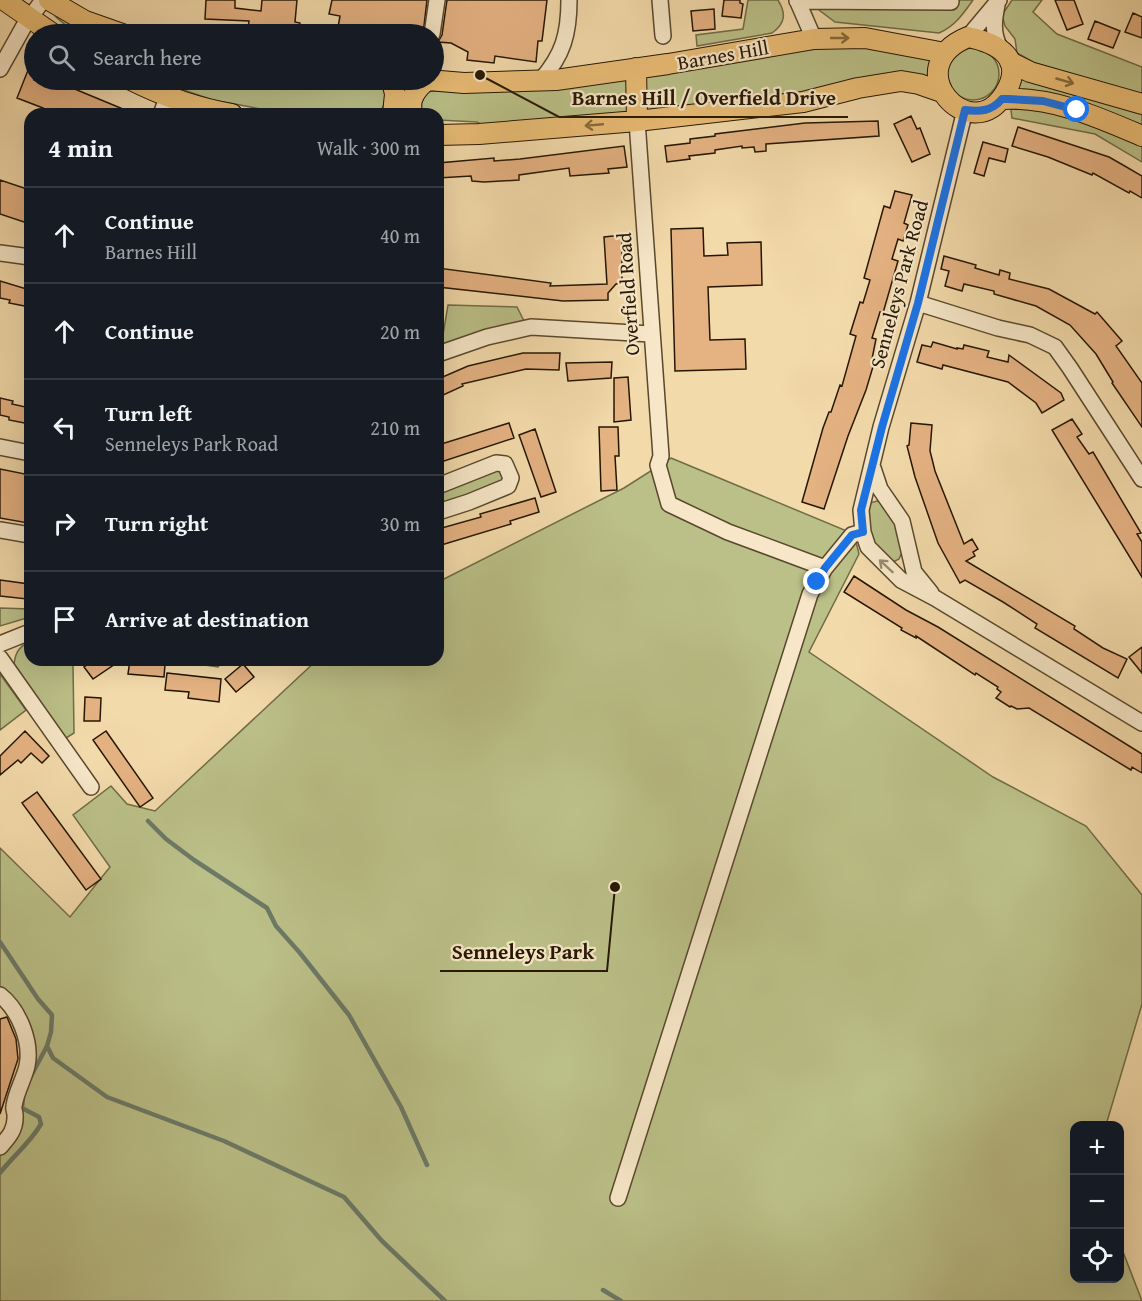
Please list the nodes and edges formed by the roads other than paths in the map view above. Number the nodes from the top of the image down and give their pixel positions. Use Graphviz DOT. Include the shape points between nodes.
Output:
graph roads {
  1 [pos="4,0"];
  2 [pos="43,0"];
  3 [pos="49,0"];
  4 [pos="72,0"];
  5 [pos="437,0"];
  6 [pos="569,0"];
  7 [pos="660,0"];
  8 [pos="797,0"];
  9 [pos="998,1"];
  10 [pos="951,2"];
  11 [pos="29,19"];
  12 [pos="85,21"];
  13 [pos="26,24"];
  14 [pos="37,24"];
  15 [pos="94,24"];
  16 [pos="433,24"];
  17 [pos="24,28"];
  18 [pos="663,36"];
  19 [pos="968,37"];
  20 [pos="814,39"];
  21 [pos="945,53"];
  22 [pos="1005,55"];
  23 [pos="636,68"];
  24 [pos="0,69"];
  25 [pos="540,80"];
  26 [pos="444,81"];
  27 [pos="145,90"];
  28 [pos="394,90"];
  29 [pos="418,90"];
  30 [pos="942,92"];
  31 [pos="1002,99"];
  32 [pos="1142,104"];
  33 [pos="165,105"];
  34 [pos="202,108"];
  35 [pos="394,108"];
  36 [pos="411,108"];
  37 [pos="965,110"];
  38 [pos="637,121"];
  39 [pos="444,125"];
  40 [pos="479,134"];
  41 [pos="444,135"];
  42 [pos="1142,136"];
  43 [pos="0,253"];
  44 [pos="24,256"];
  45 [pos="918,303"];
  46 [pos="651,334"];
  47 [pos="444,352"];
  48 [pos="0,447"];
  49 [pos="24,452"];
  50 [pos="873,468"];
  51 [pos="1142,479"];
  52 [pos="444,484"];
  53 [pos="444,510"];
  54 [pos="0,530"];
  55 [pos="863,532"];
  56 [pos="24,534"];
  57 [pos="825,568"];
  58 [pos="935,598"];
  59 [pos="24,634"];
  60 [pos="0,644"];
  61 [pos="0,658"];
  62 [pos="1142,723"];
  63 [pos="92,787"];
  64 [pos="0,995"];
  65 [pos="0,1148"];
  66 [pos="618,1198"];
  1 -- 11 [label="main road"];
  2 -- 11 [label="street"];
  3 -- 12 [label="main road"];
  4 -- 12 [label="street"];
  5 -- 16 [label="street"];
  6 -- 25 [label="street" via="563,46 555,64"];
  7 -- 18 [label="street"];
  8 -- 10 [label="street"];
  8 -- 20 [label="street"];
  9 -- 19 [label="street"];
  9 -- 22 [label="street" via="995,39"];
  11 -- 13 [label="street"];
  11 -- 14 [label="main road"];
  12 -- 15 [label="main road"];
  17 -- 24 [label="street"];
  19 -- 21 [label="main road"];
  19 -- 22 [label="main road" via="983,40"];
  20 -- 21 [label="main road, Barnes Hill, one-way" via="865,38"];
  20 -- 23 [label="main road, Barnes Hill"];
  21 -- 30 [label="main road" via="939,68"];
  22 -- 31 [label="main road" via="1012,76"];
  22 -- 32 [label="main road, one-way" via="1030,72"];
  23 -- 25 [label="main road, Barnes Hill"];
  23 -- 38 [label="main road"];
  25 -- 26 [label="main road, Barnes Hill"];
  27 -- 33 [label="main road"];
  28 -- 35 [label="main road"];
  29 -- 36 [label="main road"];
  30 -- 37 [label="main road" via="946,99"];
  30 -- 38 [label="main road" via="901,81 803,102"];
  31 -- 37 [label="main road" via="990,109"];
  31 -- 42 [label="main road" via="1043,101"];
  33 -- 34 [label="main road"];
  37 -- 45 [label="street, Senneleys Park Road"];
  38 -- 40 [label="main road, one-way"];
  38 -- 46 [label="street, Overfield Road"];
  39 -- 40 [label="main road" via="469,125"];
  40 -- 41 [label="main road"];
  43 -- 44 [label="street"];
  45 -- 50 [label="street, Senneleys Park Road"];
  45 -- 51 [label="street" via="1030,335 1055,347"];
  46 -- 47 [label="street" via="531,327"];
  46 -- 57 [label="street, Overfield Road" via="658,465 669,504 728,532"];
  48 -- 49 [label="street"];
  50 -- 55 [label="street, Senneleys Park Road" via="861,510"];
  50 -- 58 [label="street, Senneleys Park Road" via="880,489 902,521 914,572"];
  52 -- 53 [label="street" via="496,463 505,464 511,478 508,486"];
  54 -- 56 [label="street"];
  55 -- 57 [label="street" via="852,535"];
  58 -- 55 [label="street, Senneleys Park Road, one-way" via="901,580 880,561 868,547"];
  57 -- 66 [label="street" via="810,594"];
  58 -- 62 [label="street, Senneleys Park Road"];
  59 -- 60 [label="street"];
  61 -- 63 [label="street"];
  64 -- 65 [label="street" via="19,1018 28,1045 12,1133"];
}
